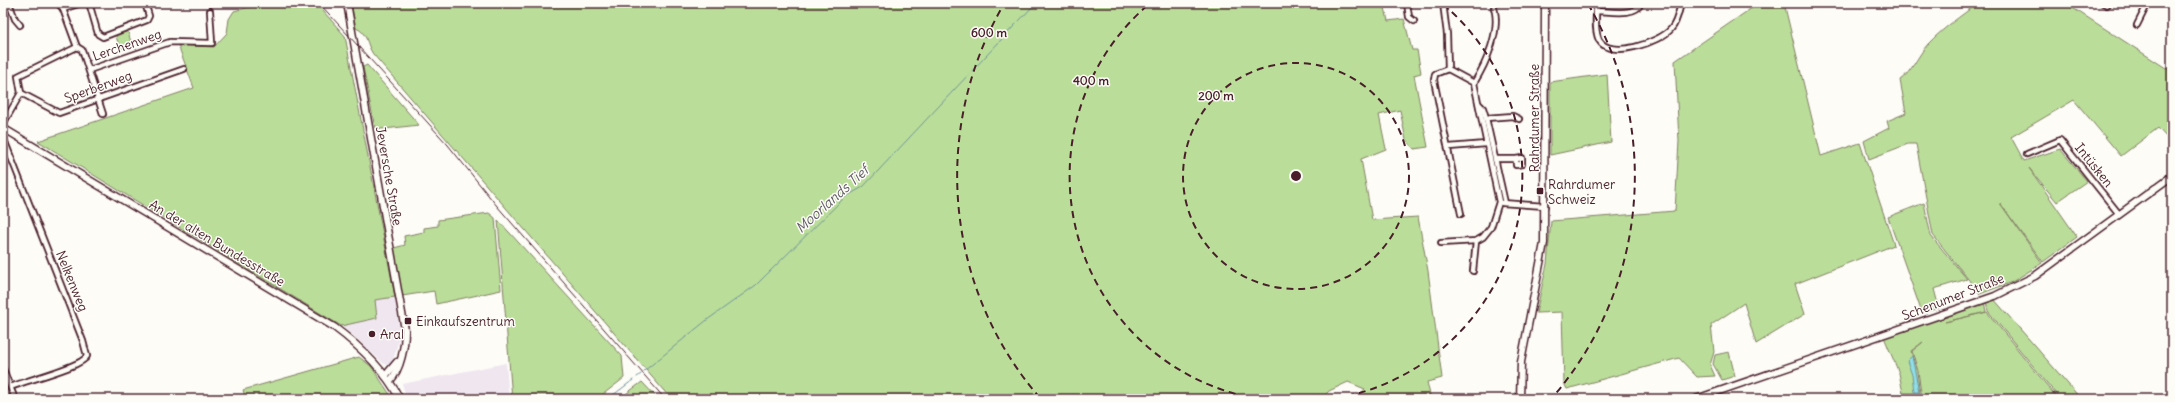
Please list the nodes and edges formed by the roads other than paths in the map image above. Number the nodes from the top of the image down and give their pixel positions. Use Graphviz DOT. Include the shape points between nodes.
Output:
graph roads {
  1 [pos="9,3"];
  2 [pos="58,3"];
  3 [pos="81,3"];
  4 [pos="87,3"];
  5 [pos="145,3"];
  6 [pos="347,3"];
  7 [pos="1407,3"];
  8 [pos="1443,3"];
  9 [pos="1545,3"];
  10 [pos="1597,3"];
  11 [pos="1641,3"];
  12 [pos="1681,3"];
  13 [pos="2103,3"];
  14 [pos="2109,3"];
  15 [pos="2148,3"];
  16 [pos="1494,8"];
  17 [pos="63,9"];
  18 [pos="210,11"];
  19 [pos="1596,11"];
  20 [pos="1414,21"];
  21 [pos="20,25"];
  22 [pos="2137,26"];
  23 [pos="77,48"];
  24 [pos="184,69"];
  25 [pos="1448,69"];
  26 [pos="88,70"];
  27 [pos="1474,83"];
  28 [pos="21,93"];
  29 [pos="98,99"];
  30 [pos="1479,104"];
  31 [pos="103,114"];
  32 [pos="1486,118"];
  33 [pos="1519,119"];
  34 [pos="3,128"];
  35 [pos="3,137"];
  36 [pos="1486,144"];
  37 [pos="1449,148"];
  38 [pos="2026,154"];
  39 [pos="1495,159"];
  40 [pos="1516,159"];
  41 [pos="2172,176"];
  42 [pos="1498,202"];
  43 [pos="1505,203"];
  44 [pos="1545,206"];
  45 [pos="1461,214"];
  46 [pos="2119,214"];
  47 [pos="1476,241"];
  48 [pos="1441,243"];
  49 [pos="1474,271"];
  50 [pos="402,354"];
  51 [pos="3,369"];
  52 [pos="386,375"];
  53 [pos="390,381"];
  54 [pos="11,387"];
  55 [pos="15,399"];
  56 [pos="400,399"];
  57 [pos="1520,399"];
  58 [pos="1696,399"];
  1 -- 21 [label="street"];
  2 -- 17 [label="street, Lerchenweg"];
  3 -- 17 [label="street"];
  4 -- 5 [label="street" via="98,34 103,37 147,20 149,16"];
  6 -- 50 [label="street, Jeversche Straße" via="404,322"];
  7 -- 20 [label="street" via="1409,17"];
  8 -- 25 [label="street"];
  9 -- 44 [label="street, Rahrdumer Straße"];
  10 -- 19 [label="street"];
  11 -- 19 [label="street" via="1634,11"];
  12 -- 19 [label="street" via="1672,28 1662,37 1642,45 1615,49 1605,47 1599,40"];
  13 -- 14 [label="street"];
  15 -- 22 [label="street"];
  16 -- 27 [label="street" via="1495,24 1488,58"];
  17 -- 23 [label="street, Lerchenweg"];
  18 -- 26 [label="street, Lerchenweg" via="212,43 170,42"];
  23 -- 26 [label="street, Lerchenweg" via="82,50"];
  23 -- 28 [label="street" via="18,76"];
  24 -- 29 [label="street, Sperberweg"];
  25 -- 27 [label="street"];
  25 -- 37 [label="street" via="1435,74 1434,80"];
  26 -- 29 [label="street"];
  27 -- 30 [label="street"];
  28 -- 29 [label="street, Sperberweg" via="55,113"];
  28 -- 34 [label="street"];
  29 -- 31 [label="street"];
  30 -- 32 [label="street"];
  30 -- 36 [label="street"];
  32 -- 33 [label="street" via="1513,116"];
  32 -- 39 [label="street"];
  34 -- 52 [label="street, An der alten Bundesstraße" via="317,316 351,340"];
  35 -- 54 [label="street, Nelkenweg" via="87,356 85,360 71,366"];
  36 -- 37 [label="street"];
  36 -- 42 [label="street"];
  37 -- 45 [label="street"];
  38 -- 46 [label="street, Intüsken" via="2060,140"];
  39 -- 40 [label="street"];
  39 -- 43 [label="street"];
  41 -- 46 [label="street, Schenumer Straße"];
  42 -- 43 [label="street"];
  42 -- 47 [label="street" via="1491,227"];
  43 -- 44 [label="street"];
  44 -- 57 [label="street, Rahrdumer Straße" via="1542,257 1521,362"];
  46 -- 58 [label="street, Schenumer Straße" via="2035,276 1995,296"];
  47 -- 48 [label="street"];
  47 -- 49 [label="street"];
  50 -- 52 [label="street, Jeversche Straße"];
  50 -- 53 [label="street, Jeversche Straße" via="395,375"];
  51 -- 54 [label="street"];
  52 -- 53 [label="street, An der alten Bundesstraße"];
  53 -- 56 [label="street, An der alten Bundesstraße"];
  54 -- 55 [label="street"];
}
